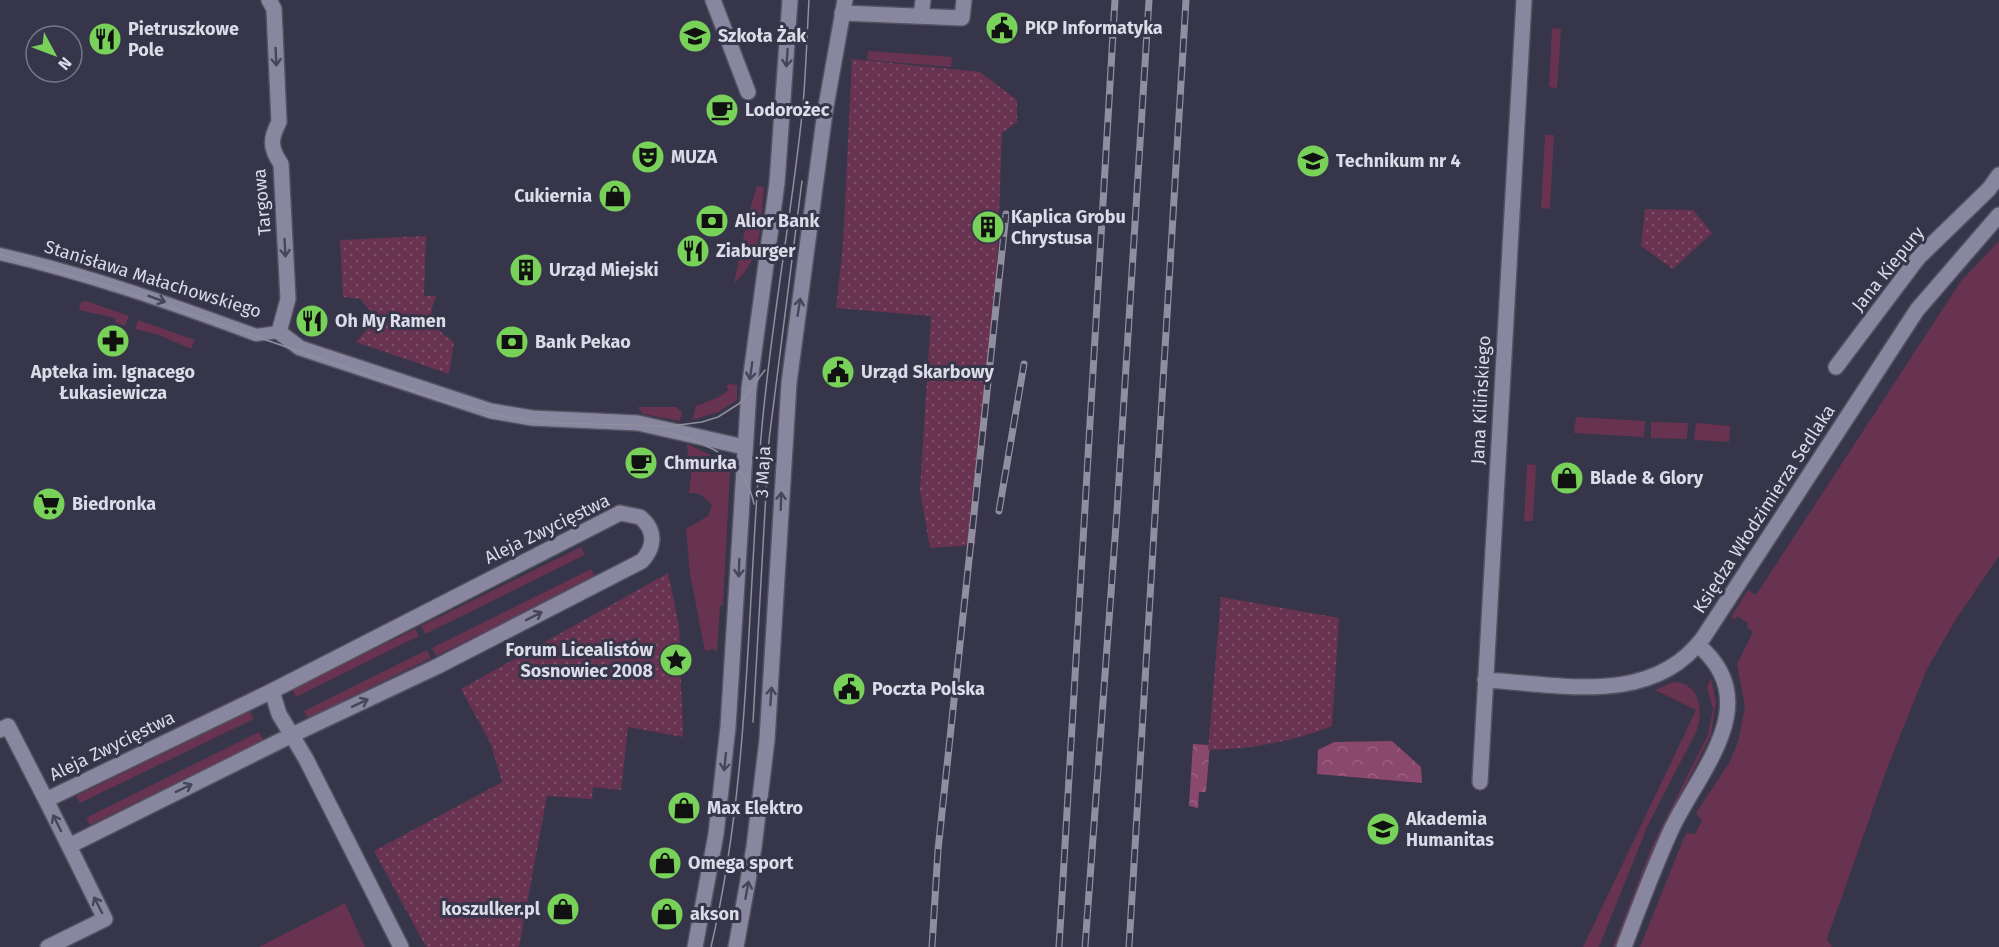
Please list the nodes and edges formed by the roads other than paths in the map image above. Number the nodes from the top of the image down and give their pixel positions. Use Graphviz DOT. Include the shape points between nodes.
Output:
graph roads {
  1 [pos="269,0"];
  2 [pos="713,0"];
  3 [pos="790,0"];
  4 [pos="923,0"];
  5 [pos="964,0"];
  6 [pos="1513,0"];
  7 [pos="1524,0"];
  8 [pos="844,6"];
  9 [pos="921,16"];
  10 [pos="1523,20"];
  11 [pos="748,92"];
  12 [pos="1999,175"];
  13 [pos="1999,215"];
  14 [pos="0,254"];
  15 [pos="279,332"];
  16 [pos="1836,367"];
  17 [pos="744,447"];
  18 [pos="1698,645"];
  19 [pos="1485,680"];
  20 [pos="272,691"];
  21 [pos="0,730"];
  22 [pos="292,735"];
  23 [pos="1480,782"];
  24 [pos="46,800"];
  25 [pos="69,846"];
  26 [pos="48,947"];
  27 [pos="401,947"];
  28 [pos="695,947"];
  29 [pos="736,947"];
  30 [pos="1624,947"];
  1 -- 15 [label="street, Targowa, one-way" via="274,9 279,122 272,137 272,151 281,164 288,300"];
  2 -- 11 [label="street"];
  3 -- 17 [label="street, 3 Maja, one-way" via="777,183"];
  4 -- 9 [label="street"];
  5 -- 9 [label="street" via="962,18"];
  6 -- 10 [label="street, Jana Kilińskiego"];
  7 -- 10 [label="street, Jana Kilińskiego"];
  8 -- 9 [label="street"];
  29 -- 8 [label="street, 3 Maja, one-way" via="767,740 788,392 830,81"];
  10 -- 19 [label="street, Jana Kilińskiego"];
  12 -- 16 [label="street, Jana Kiepury" via="1918,258"];
  13 -- 18 [label="street, Księdza Włodzimierza Sedlaka" via="1917,310"];
  14 -- 15 [label="street, Stanisława Małachowskiego, one-way" via="119,285 256,335"];
  15 -- 17 [label="street, Stanisława Małachowskiego" via="300,348 491,411 532,418 638,423"];
  17 -- 28 [label="street, 3 Maja, one-way" via="728,727 716,834"];
  18 -- 19 [label="street, Księdza Włodzimierza Sedlaka" via="1658,676 1623,686"];
  18 -- 30 [label="street" via="1720,669 1727,701 1726,724 1718,747 1663,848"];
  19 -- 23 [label="street, Jana Kilińskiego"];
  20 -- 22 [label="street" via="279,714"];
  22 -- 20 [label="street, Aleja Zwycięstwa, one-way" via="438,666 642,561 652,546 650,528 636,514 620,513"];
  20 -- 24 [label="street, Aleja Zwycięstwa"];
  21 -- 24 [label="street, Aleja Zwycięstwa" via="8,726"];
  25 -- 22 [label="street, Aleja Zwycięstwa, one-way"];
  22 -- 27 [label="street"];
  25 -- 24 [label="street, Aleja Zwycięstwa, one-way"];
  26 -- 25 [label="street, Aleja Zwycięstwa, one-way" via="105,919"];
}
